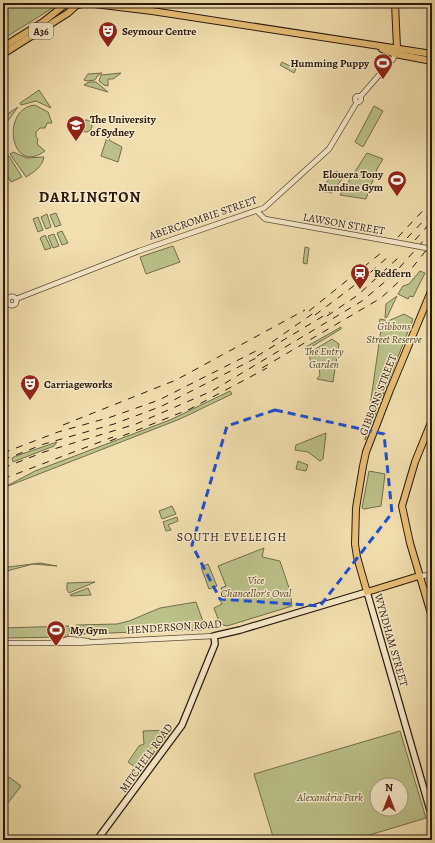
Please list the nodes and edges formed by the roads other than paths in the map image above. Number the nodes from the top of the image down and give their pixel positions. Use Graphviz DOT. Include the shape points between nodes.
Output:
graph roads {
  1 [pos="67,3"];
  2 [pos="103,3"];
  3 [pos="124,3"];
  4 [pos="395,3"];
  5 [pos="78,4"];
  6 [pos="114,6"];
  7 [pos="152,11"];
  8 [pos="3,47"];
  9 [pos="396,51"];
  10 [pos="3,54"];
  11 [pos="432,54"];
  12 [pos="432,61"];
  13 [pos="257,211"];
  14 [pos="432,249"];
  15 [pos="432,289"];
  16 [pos="5,303"];
  17 [pos="432,420"];
  18 [pos="363,466"];
  19 [pos="432,575"];
  20 [pos="420,576"];
  21 [pos="367,592"];
  22 [pos="432,617"];
  23 [pos="214,636"];
  24 [pos="3,643"];
  25 [pos="432,817"];
  26 [pos="97,840"];
  1 -- 8 [label="main road, A36" via="48,19"];
  2 -- 6 [label="main road"];
  3 -- 7 [label="main road"];
  4 -- 9 [label="main road"];
  5 -- 6 [label="main road"];
  5 -- 10 [label="main road, A36"];
  6 -- 7 [label="main road"];
  7 -- 9 [label="main road"];
  9 -- 11 [label="main road"];
  9 -- 12 [label="main road" via="412,58"];
  9 -- 13 [label="street, ABERCROMBIE STREET" via="393,59 358,99 329,150 264,208"];
  13 -- 14 [label="street, LAWSON STREET, bridge" via="265,219"];
  13 -- 16 [label="street, ABERCROMBIE STREET" via="139,250 16,299 11,296"];
  15 -- 18 [label="main road, GIBBONS STREET" via="390,390"];
  17 -- 20 [label="main road" via="411,474 402,511"];
  18 -- 21 [label="main road, WYNDHAM STREET" via="356,508 355,544"];
  19 -- 20 [label="street"];
  20 -- 21 [label="main road, HENDERSON ROAD"];
  20 -- 22 [label="main road"];
  21 -- 23 [label="main road, HENDERSON ROAD"];
  21 -- 25 [label="main road, WYNDHAM STREET"];
  23 -- 24 [label="street, HENDERSON ROAD"];
  23 -- 26 [label="main road, MITCHELL ROAD" via="215,644 182,725"];
}
